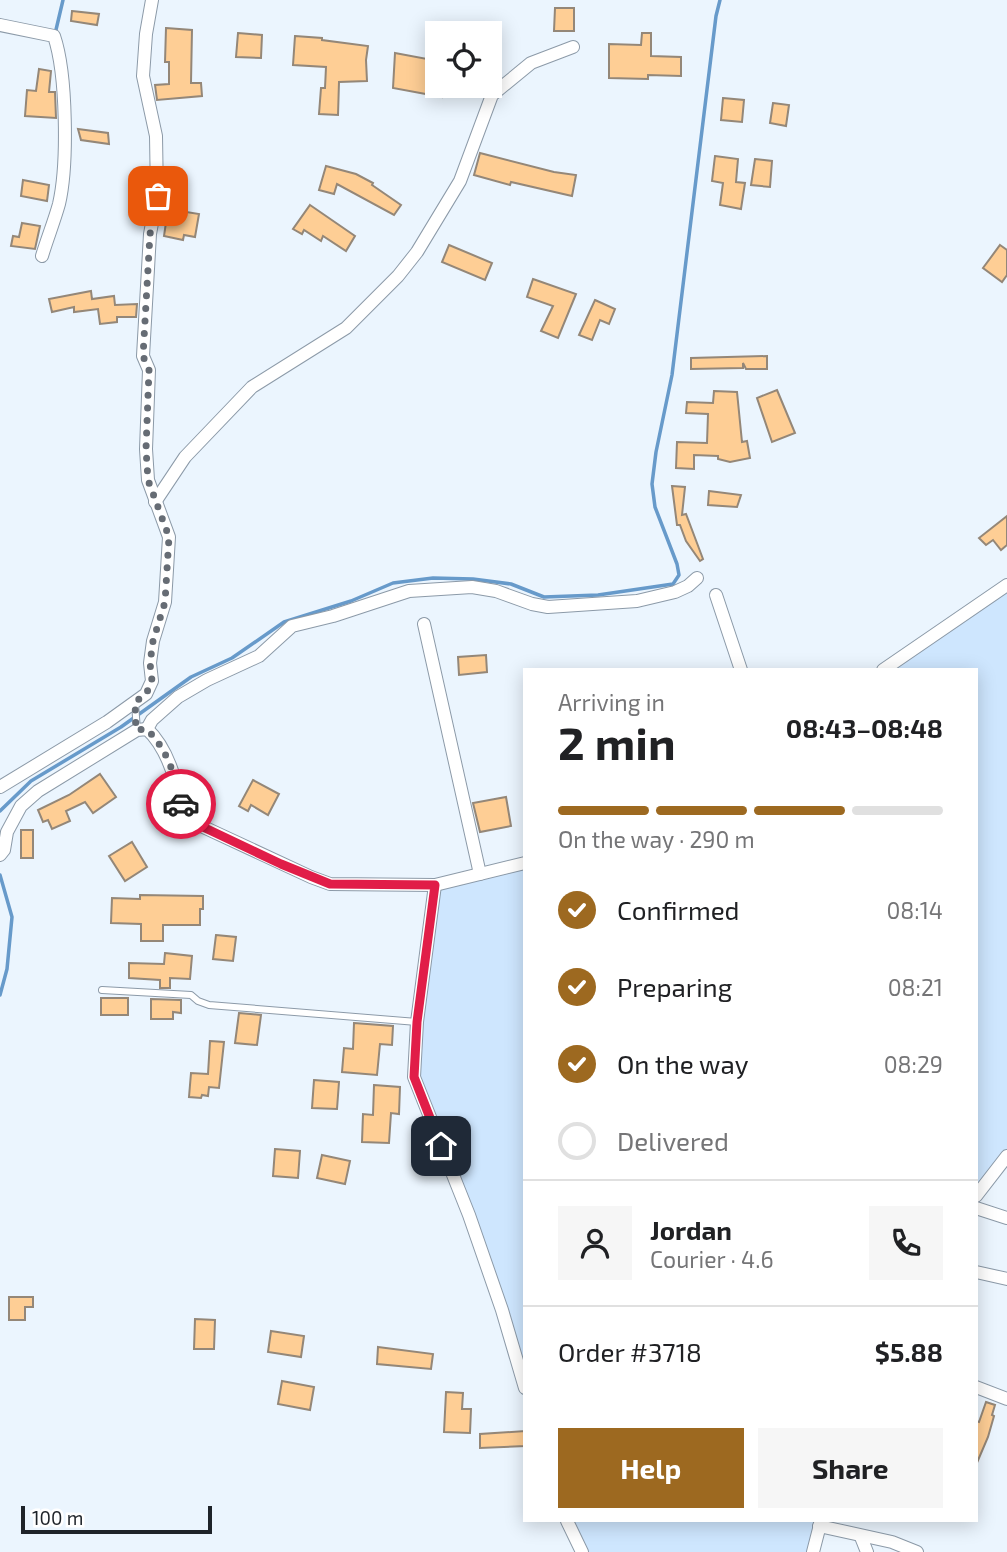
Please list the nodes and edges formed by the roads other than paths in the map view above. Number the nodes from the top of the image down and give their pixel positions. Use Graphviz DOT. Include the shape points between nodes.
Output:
graph roads {
  1 [pos="152,0"];
  2 [pos="0,25"];
  3 [pos="573,47"];
  4 [pos="42,256"];
  5 [pos="155,502"];
  6 [pos="697,578"];
  7 [pos="1007,585"];
  8 [pos="716,595"];
  9 [pos="424,624"];
  10 [pos="740,668"];
  11 [pos="886,668"];
  12 [pos="135,702"];
  13 [pos="141,729"];
  14 [pos="0,788"];
  15 [pos="0,855"];
  16 [pos="523,863"];
  17 [pos="480,874"];
  18 [pos="435,885"];
  19 [pos="102,990"];
  20 [pos="417,1022"];
  21 [pos="1007,1156"];
  22 [pos="978,1193"];
  23 [pos="978,1209"];
  24 [pos="1007,1218"];
  25 [pos="978,1272"];
  26 [pos="1007,1279"];
  27 [pos="523,1381"];
  28 [pos="978,1388"];
  29 [pos="1007,1399"];
  30 [pos="567,1522"];
  31 [pos="820,1523"];
  32 [pos="861,1537"];
  33 [pos="582,1552"];
  34 [pos="813,1552"];
  35 [pos="867,1552"];
  36 [pos="917,1552"];
  1 -- 5 [label="street" via="143,76 156,136 158,196 150,234 143,356 149,370 148,480"];
  2 -- 4 [label="street" via="54,36 59,50 65,132 59,203"];
  3 -- 5 [label="street" via="531,63 492,95 460,181 398,276 346,328 252,387 185,457"];
  5 -- 12 [label="street" via="169,537 165,602 153,641 152,681 146,694"];
  6 -- 13 [label="street" via="675,592 637,601 548,607 471,587 409,591 292,626 259,656 178,697"];
  7 -- 11 [label="street"];
  8 -- 10 [label="street"];
  9 -- 17 [label="street"];
  12 -- 13 [label="lane"];
  12 -- 14 [label="street"];
  13 -- 15 [label="street" via="21,806"];
  13 -- 18 [label="street" via="155,736 178,785 184,818 330,884"];
  16 -- 17 [label="street"];
  17 -- 18 [label="street"];
  18 -- 20 [label="street"];
  19 -- 20 [label="lane" via="191,995 209,1005"];
  20 -- 27 [label="street" via="414,1077 468,1215"];
  21 -- 22 [label="street"];
  23 -- 24 [label="street"];
  25 -- 26 [label="street"];
  28 -- 29 [label="street"];
  30 -- 33 [label="street"];
  31 -- 32 [label="street"];
  31 -- 34 [label="street"];
  32 -- 35 [label="street"];
  32 -- 36 [label="street"];
}
